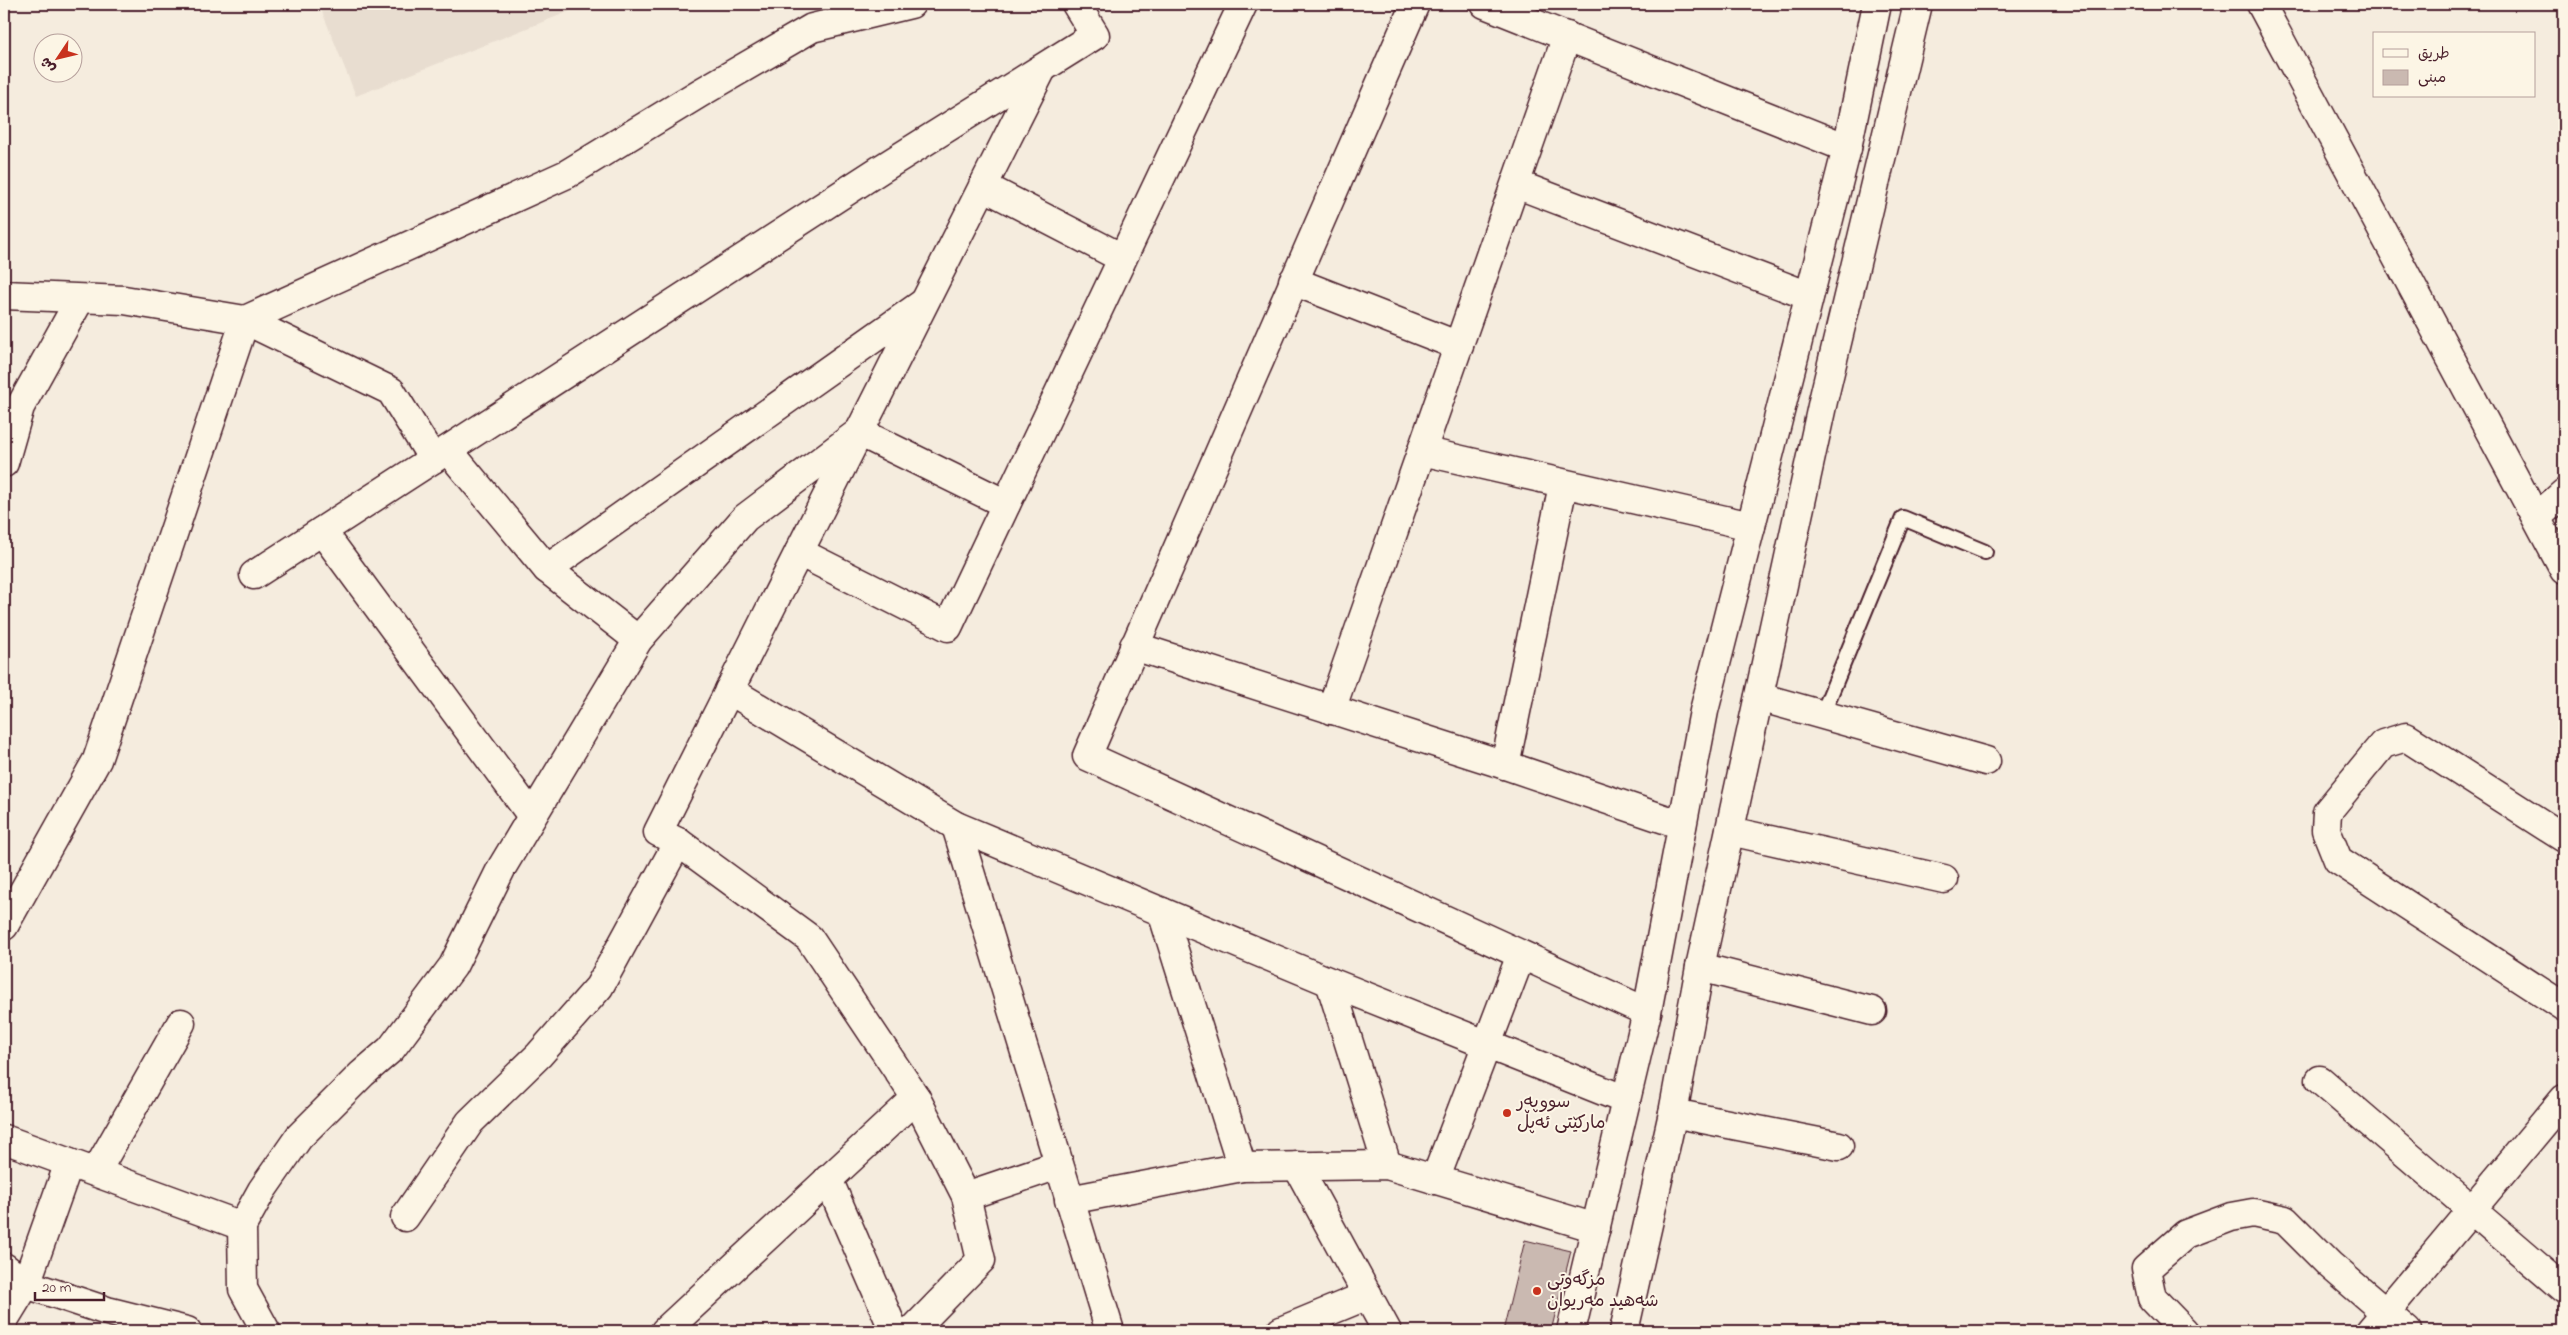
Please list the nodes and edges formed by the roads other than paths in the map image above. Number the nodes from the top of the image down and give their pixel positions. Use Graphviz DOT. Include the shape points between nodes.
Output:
graph roads {
  1 [pos="911,4"];
  2 [pos="1076,4"];
  3 [pos="1242,4"];
  4 [pos="1415,4"];
  5 [pos="1485,4"];
  6 [pos="1877,4"];
  7 [pos="1918,4"];
  8 [pos="2261,4"];
  9 [pos="1567,36"];
  10 [pos="1042,68"];
  11 [pos="1847,148"];
  12 [pos="1516,184"];
  13 [pos="983,186"];
  14 [pos="1122,258"];
  15 [pos="1294,281"];
  16 [pos="4,295"];
  17 [pos="1809,296"];
  18 [pos="80,299"];
  19 [pos="924,302"];
  20 [pos="245,320"];
  21 [pos="1459,346"];
  22 [pos="1785,392"];
  23 [pos="1823,401"];
  24 [pos="859,432"];
  25 [pos="1422,451"];
  26 [pos="440,454"];
  27 [pos="4,463"];
  28 [pos="1563,485"];
  29 [pos="2564,493"];
  30 [pos="1006,504"];
  31 [pos="2537,517"];
  32 [pos="1751,526"];
  33 [pos="322,531"];
  34 [pos="799,552"];
  35 [pos="1984,552"];
  36 [pos="547,569"];
  37 [pos="2564,570"];
  38 [pos="254,575"];
  39 [pos="638,640"];
  40 [pos="1134,646"];
  41 [pos="729,690"];
  42 [pos="1759,697"];
  43 [pos="1331,710"];
  44 [pos="1822,715"];
  45 [pos="1986,762"];
  46 [pos="1505,765"];
  47 [pos="532,816"];
  48 [pos="1682,825"];
  49 [pos="956,826"];
  50 [pos="1730,832"];
  51 [pos="2564,838"];
  52 [pos="678,842"];
  53 [pos="1944,879"];
  54 [pos="1162,912"];
  55 [pos="4,926"];
  56 [pos="1521,955"];
  57 [pos="1700,967"];
  58 [pos="1330,982"];
  59 [pos="2564,1007"];
  60 [pos="1872,1011"];
  61 [pos="1648,1012"];
  62 [pos="181,1023"];
  63 [pos="1487,1045"];
  64 [pos="2320,1080"];
  65 [pos="916,1098"];
  66 [pos="2564,1099"];
  67 [pos="1626,1100"];
  68 [pos="1673,1113"];
  69 [pos="4,1139"];
  70 [pos="1839,1146"];
  71 [pos="69,1163"];
  72 [pos="1058,1165"];
  73 [pos="1387,1165"];
  74 [pos="1297,1166"];
  75 [pos="1242,1167"];
  76 [pos="96,1172"];
  77 [pos="828,1180"];
  78 [pos="1436,1180"];
  79 [pos="966,1196"];
  80 [pos="1069,1200"];
  81 [pos="2473,1208"];
  82 [pos="405,1217"];
  83 [pos="242,1226"];
  84 [pos="1596,1228"];
  85 [pos="4,1267"];
  86 [pos="26,1284"];
  87 [pos="2564,1289"];
  88 [pos="1368,1295"];
  89 [pos="4,1320"];
  90 [pos="104,1321"];
  91 [pos="2378,1322"];
  92 [pos="188,1331"];
  93 [pos="266,1331"];
  94 [pos="665,1331"];
  95 [pos="894,1331"];
  96 [pos="912,1331"];
  97 [pos="1110,1331"];
  98 [pos="1281,1331"];
  99 [pos="1387,1331"];
  100 [pos="1571,1331"];
  101 [pos="1624,1331"];
  102 [pos="2184,1331"];
  103 [pos="2407,1331"];
  1 -- 20 [label="street" via="812,28 567,174"];
  2 -- 10 [label="street" via="1096,35"];
  3 -- 14 [label="street"];
  4 -- 15 [label="street"];
  5 -- 9 [label="street"];
  6 -- 11 [label="street"];
  7 -- 23 [label="street"];
  8 -- 31 [label="street"];
  9 -- 11 [label="street"];
  9 -- 12 [label="street"];
  10 -- 13 [label="street"];
  10 -- 26 [label="street"];
  11 -- 17 [label="street"];
  12 -- 17 [label="street"];
  12 -- 21 [label="street"];
  13 -- 14 [label="street"];
  13 -- 19 [label="street"];
  14 -- 30 [label="street"];
  15 -- 21 [label="street"];
  15 -- 40 [label="street"];
  16 -- 18 [label="street"];
  17 -- 22 [label="street"];
  18 -- 20 [label="street" via="124,300"];
  18 -- 27 [label="street" via="20,407"];
  19 -- 24 [label="street"];
  19 -- 36 [label="street"];
  20 -- 26 [label="street" via="391,391"];
  20 -- 55 [label="street" via="97,760"];
  21 -- 25 [label="street"];
  22 -- 23 [label="street"];
  22 -- 32 [label="street"];
  23 -- 42 [label="street"];
  24 -- 30 [label="street"];
  24 -- 34 [label="street"];
  24 -- 39 [label="street" via="745,518"];
  25 -- 28 [label="street"];
  25 -- 43 [label="street"];
  26 -- 33 [label="street"];
  26 -- 36 [label="street"];
  28 -- 32 [label="street"];
  28 -- 46 [label="street"];
  29 -- 31 [label="street"];
  30 -- 34 [label="street" via="948,627"];
  31 -- 37 [label="street"];
  32 -- 48 [label="street" via="1704,711"];
  33 -- 38 [label="street"];
  33 -- 47 [label="street"];
  34 -- 41 [label="street"];
  35 -- 44 [label="lane" via="1903,518"];
  36 -- 39 [label="street"];
  39 -- 47 [label="street"];
  40 -- 43 [label="street"];
  40 -- 56 [label="street" via="1087,756"];
  41 -- 49 [label="street"];
  41 -- 52 [label="street" via="658,832"];
  42 -- 44 [label="street"];
  42 -- 50 [label="street"];
  43 -- 46 [label="street"];
  44 -- 45 [label="street"];
  46 -- 48 [label="street"];
  47 -- 83 [label="street" via="502,866 454,966 391,1049 300,1137 262,1190"];
  48 -- 61 [label="street"];
  49 -- 54 [label="street"];
  49 -- 72 [label="street"];
  50 -- 53 [label="street"];
  50 -- 57 [label="street"];
  51 -- 59 [label="street" via="2406,737 2383,744 2327,812 2326,830 2338,860"];
  52 -- 65 [label="street" via="809,938"];
  52 -- 82 [label="street" via="599,988 539,1055 470,1122"];
  54 -- 58 [label="street"];
  54 -- 75 [label="street"];
  56 -- 61 [label="street"];
  56 -- 63 [label="street"];
  57 -- 60 [label="street"];
  57 -- 68 [label="street"];
  58 -- 63 [label="street"];
  58 -- 73 [label="street"];
  61 -- 67 [label="street"];
  62 -- 76 [label="street"];
  63 -- 67 [label="street"];
  63 -- 78 [label="street"];
  64 -- 81 [label="street"];
  65 -- 77 [label="street"];
  65 -- 79 [label="street"];
  66 -- 81 [label="street"];
  67 -- 84 [label="street"];
  68 -- 70 [label="street"];
  68 -- 101 [label="street"];
  69 -- 71 [label="street"];
  71 -- 76 [label="street"];
  71 -- 86 [label="street"];
  72 -- 79 [label="street"];
  72 -- 80 [label="street"];
  73 -- 74 [label="street"];
  73 -- 78 [label="street"];
  74 -- 75 [label="street"];
  74 -- 88 [label="street"];
  75 -- 80 [label="street"];
  76 -- 83 [label="street"];
  77 -- 94 [label="street"];
  77 -- 95 [label="street"];
  78 -- 84 [label="street"];
  79 -- 96 [label="street" via="981,1260"];
  80 -- 97 [label="street"];
  81 -- 87 [label="street"];
  81 -- 91 [label="street"];
  83 -- 93 [label="street" via="243,1289"];
  84 -- 100 [label="street"];
  85 -- 86 [label="street"];
  86 -- 89 [label="street"];
  86 -- 90 [label="street"];
  88 -- 98 [label="street"];
  88 -- 99 [label="street"];
  90 -- 92 [label="street"];
  91 -- 102 [label="street" via="2330,1265 2285,1220 2253,1213 2231,1217 2186,1234 2146,1269 2152,1298"];
  91 -- 103 [label="street"];
}
